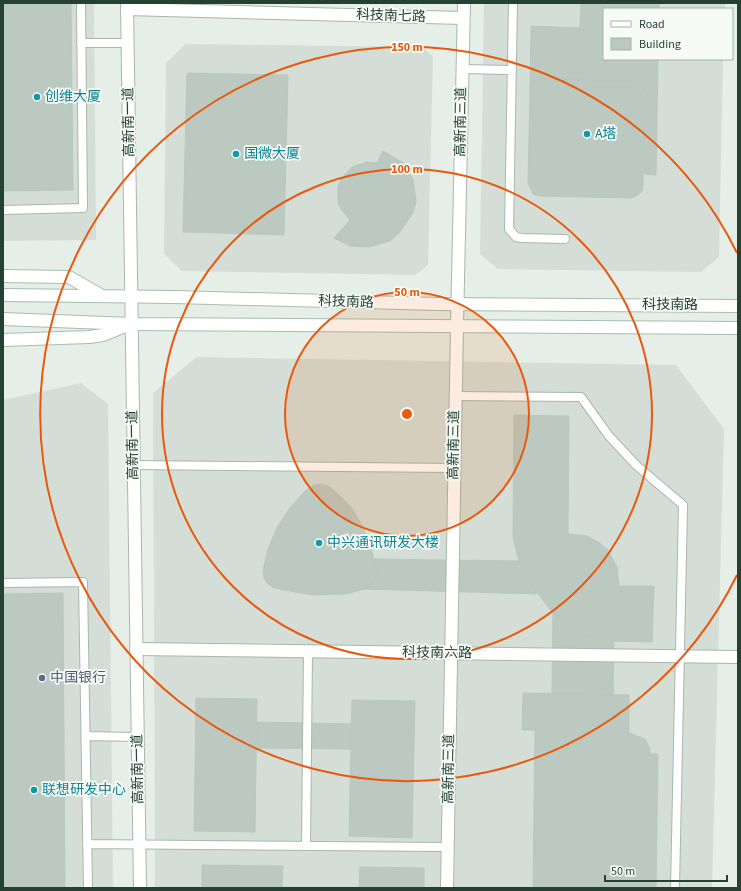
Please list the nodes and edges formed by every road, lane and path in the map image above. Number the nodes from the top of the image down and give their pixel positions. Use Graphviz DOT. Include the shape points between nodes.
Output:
graph roads {
  1 [pos="81,3"];
  2 [pos="464,3"];
  3 [pos="513,3"];
  4 [pos="127,6"];
  5 [pos="463,18"];
  6 [pos="81,43"];
  7 [pos="128,43"];
  8 [pos="462,69"];
  9 [pos="511,70"];
  10 [pos="3,210"];
  11 [pos="565,239"];
  12 [pos="3,276"];
  13 [pos="3,295"];
  14 [pos="103,296"];
  15 [pos="131,296"];
  16 [pos="457,304"];
  17 [pos="738,306"];
  18 [pos="3,319"];
  19 [pos="132,324"];
  20 [pos="457,326"];
  21 [pos="738,328"];
  22 [pos="3,340"];
  23 [pos="455,396"];
  24 [pos="134,464"];
  25 [pos="454,468"];
  26 [pos="3,583"];
  27 [pos="136,649"];
  28 [pos="308,651"];
  29 [pos="451,653"];
  30 [pos="679,656"];
  31 [pos="738,657"];
  32 [pos="86,736"];
  33 [pos="137,737"];
  34 [pos="87,844"];
  35 [pos="139,844"];
  36 [pos="306,846"];
  37 [pos="447,847"];
  38 [pos="88,888"];
  39 [pos="140,888"];
  40 [pos="447,888"];
  41 [pos="675,888"];
  1 -- 6 [label="lane"];
  2 -- 5 [label="street, 高新南三道"];
  3 -- 9 [label="lane"];
  4 -- 5 [label="street, 科技南七路"];
  4 -- 7 [label="street, 高新南一道"];
  5 -- 8 [label="street, 高新南三道"];
  6 -- 7 [label="lane"];
  6 -- 10 [label="lane" via="83,208"];
  7 -- 15 [label="street, 高新南一道"];
  8 -- 9 [label="lane"];
  8 -- 16 [label="street, 高新南三道"];
  9 -- 11 [label="lane" via="509,229 516,237"];
  12 -- 14 [label="street" via="69,277"];
  13 -- 14 [label="street, 科技南路"];
  14 -- 15 [label="street, 科技南路"];
  15 -- 16 [label="street, 科技南路"];
  15 -- 19 [label="street, 高新南一道"];
  16 -- 17 [label="street, 科技南路"];
  16 -- 20 [label="street, 高新南三道"];
  18 -- 19 [label="street, 科技南路"];
  19 -- 20 [label="street, 科技南路"];
  19 -- 22 [label="street" via="90,337"];
  19 -- 24 [label="street, 高新南一道"];
  20 -- 21 [label="street, 科技南路"];
  20 -- 23 [label="street, 高新南三道"];
  23 -- 25 [label="street, 高新南三道"];
  23 -- 30 [label="lane" via="581,397 609,436 636,465 683,505"];
  24 -- 25 [label="lane"];
  24 -- 27 [label="street, 高新南一道"];
  25 -- 29 [label="street, 高新南三道"];
  26 -- 32 [label="lane" via="83,582"];
  27 -- 28 [label="street, 科技南六路"];
  27 -- 33 [label="street, 高新南一道"];
  28 -- 29 [label="street, 科技南六路"];
  28 -- 36 [label="lane"];
  29 -- 30 [label="street, 科技南六路"];
  29 -- 37 [label="street, 高新南三道"];
  30 -- 31 [label="street, 科技南六路"];
  30 -- 41 [label="lane"];
  32 -- 33 [label="lane"];
  32 -- 34 [label="lane"];
  33 -- 35 [label="street, 高新南一道"];
  34 -- 35 [label="lane"];
  34 -- 38 [label="lane"];
  35 -- 36 [label="lane"];
  35 -- 39 [label="street, 高新南一道"];
  36 -- 37 [label="lane"];
  37 -- 40 [label="street, 高新南三道"];
}
